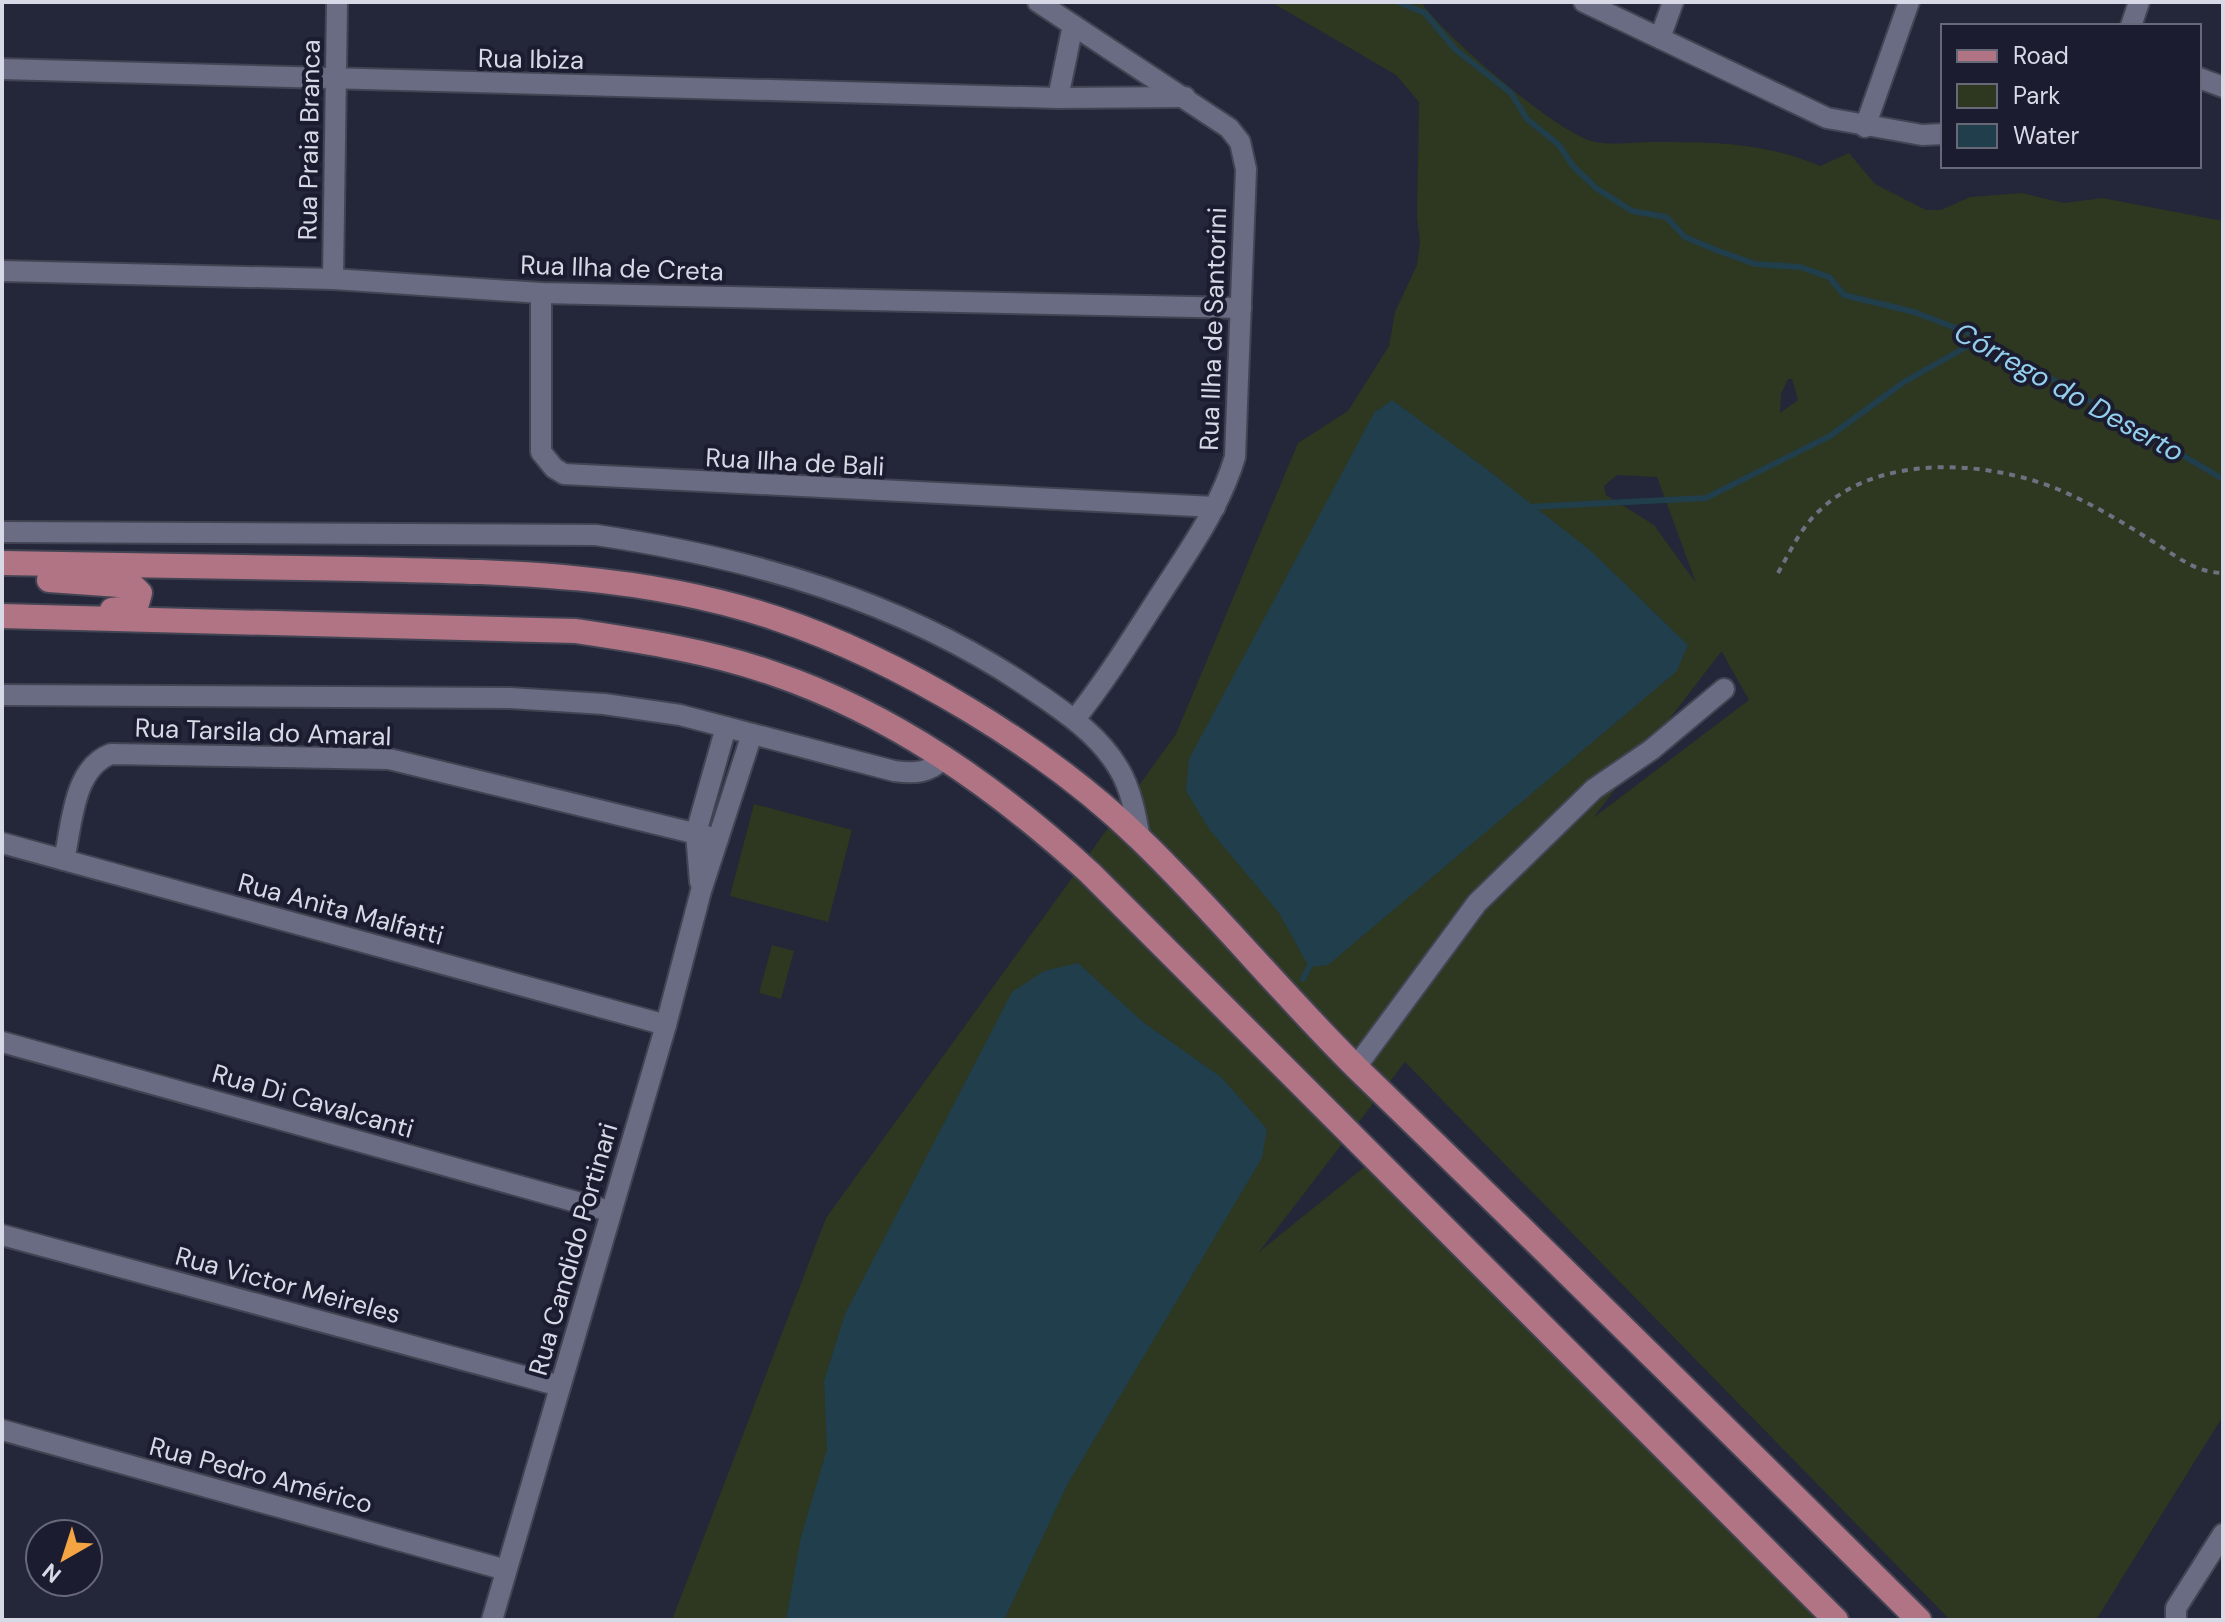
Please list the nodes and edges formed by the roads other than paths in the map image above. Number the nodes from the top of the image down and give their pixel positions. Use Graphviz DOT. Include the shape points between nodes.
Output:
graph roads {
  1 [pos="337,2"];
  2 [pos="1038,2"];
  3 [pos="1584,2"];
  4 [pos="1673,2"];
  5 [pos="1909,2"];
  6 [pos="2139,2"];
  7 [pos="2132,24"];
  8 [pos="1073,25"];
  9 [pos="1660,38"];
  10 [pos="2,69"];
  11 [pos="2201,79"];
  12 [pos="335,80"];
  13 [pos="2223,87"];
  14 [pos="1185,97"];
  15 [pos="1058,98"];
  16 [pos="1865,127"];
  17 [pos="1941,134"];
  18 [pos="2,271"];
  19 [pos="333,279"];
  20 [pos="541,293"];
  21 [pos="1241,308"];
  22 [pos="1215,507"];
  23 [pos="2,532"];
  24 [pos="2,563"];
  25 [pos="2,578"];
  26 [pos="2,616"];
  27 [pos="31,616"];
  28 [pos="1724,689"];
  29 [pos="2,695"];
  30 [pos="1075,719"];
  31 [pos="726,727"];
  32 [pos="752,734"];
  33 [pos="945,758"];
  34 [pos="696,833"];
  35 [pos="718,839"];
  36 [pos="1140,839"];
  37 [pos="2,843"];
  38 [pos="64,860"];
  39 [pos="701,891"];
  40 [pos="666,1025"];
  41 [pos="2,1042"];
  42 [pos="1356,1067"];
  43 [pos="609,1211"];
  44 [pos="2,1235"];
  45 [pos="560,1386"];
  46 [pos="2,1430"];
  47 [pos="2223,1534"];
  48 [pos="506,1570"];
  49 [pos="492,1620"];
  50 [pos="1836,1620"];
  51 [pos="1919,1620"];
  52 [pos="2176,1620"];
  1 -- 12 [label="street, Rua Praia Branca"];
  2 -- 8 [label="street, Rua Ilha de Santorini"];
  3 -- 9 [label="street"];
  4 -- 9 [label="street"];
  5 -- 16 [label="street"];
  6 -- 7 [label="street"];
  8 -- 14 [label="street, Rua Ilha de Santorini"];
  8 -- 15 [label="street"];
  9 -- 16 [label="street" via="1827,118"];
  10 -- 12 [label="street, Rua Ibiza"];
  11 -- 13 [label="street"];
  12 -- 15 [label="street, Rua Ibiza"];
  12 -- 19 [label="street, Rua Praia Branca"];
  14 -- 15 [label="street, Rua Ibiza"];
  14 -- 21 [label="street, Rua Ilha de Santorini" via="1229,128 1244,155"];
  16 -- 17 [label="street"];
  18 -- 19 [label="street, Rua Ilha de Creta"];
  19 -- 20 [label="street, Rua Ilha de Creta"];
  20 -- 21 [label="street, Rua Ilha de Creta"];
  20 -- 22 [label="street, Rua Ilha de Bali" via="540,443 547,461 564,474"];
  21 -- 22 [label="street, Rua Ilha de Santorini" via="1235,457"];
  22 -- 30 [label="street, Rua Ilha de Santorini"];
  23 -- 30 [label="street" via="596,535 664,545 790,574 849,596 955,641"];
  24 -- 36 [label="main road" via="553,574 698,597 840,642 909,676 1081,786"];
  25 -- 27 [label="main road" via="133,586 140,593 140,603 132,610 56,610"];
  26 -- 27 [label="main road"];
  27 -- 33 [label="main road" via="576,631 646,641 772,673 833,698"];
  28 -- 42 [label="street" via="1594,789 1488,891"];
  29 -- 31 [label="street" via="510,698 604,704"];
  30 -- 36 [label="street" via="1120,769"];
  31 -- 32 [label="street"];
  31 -- 34 [label="street, Rua Candido Portinari"];
  32 -- 33 [label="street" via="913,774 932,770"];
  32 -- 35 [label="street, Rua Candido Portinari"];
  33 -- 50 [label="main road" via="1043,830 1134,916"];
  34 -- 35 [label="street, Rua Tarsila do Amaral"];
  34 -- 38 [label="street, Rua Tarsila do Amaral" via="389,759 111,754 95,762 83,780"];
  34 -- 39 [label="street, Rua Candido Portinari"];
  35 -- 39 [label="street, Rua Candido Portinari"];
  36 -- 42 [label="main road"];
  37 -- 38 [label="street, Rua Anita Malfatti"];
  38 -- 40 [label="street, Rua Anita Malfatti"];
  39 -- 40 [label="street, Rua Candido Portinari"];
  40 -- 43 [label="street, Rua Candido Portinari"];
  41 -- 43 [label="street, Rua Di Cavalcanti"];
  42 -- 51 [label="main road"];
  43 -- 45 [label="street, Rua Candido Portinari"];
  44 -- 45 [label="street, Rua Victor Meireles"];
  45 -- 48 [label="street, Rua Candido Portinari"];
  46 -- 48 [label="street, Rua Pedro Américo"];
  47 -- 52 [label="street" via="2176,1608"];
  48 -- 49 [label="street, Rua Candido Portinari"];
}
